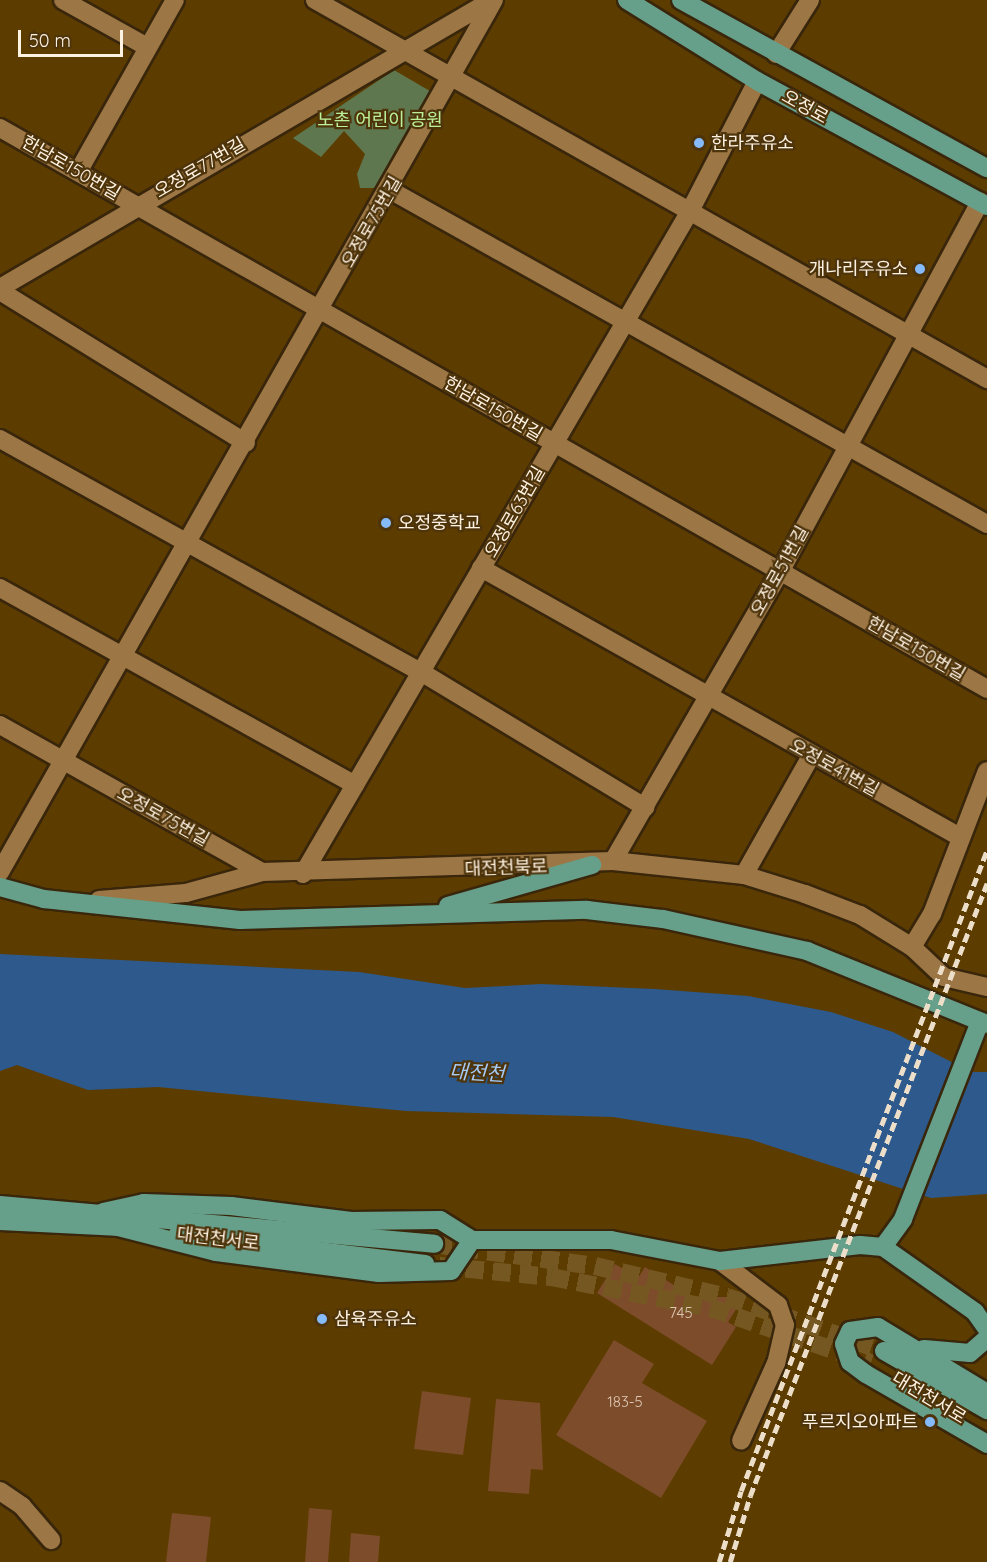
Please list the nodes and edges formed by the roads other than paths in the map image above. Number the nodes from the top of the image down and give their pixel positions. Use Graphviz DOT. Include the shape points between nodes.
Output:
graph roads {
  1 [pos="63,0"];
  2 [pos="175,0"];
  3 [pos="315,0"];
  4 [pos="493,0"];
  5 [pos="627,0"];
  6 [pos="681,0"];
  7 [pos="810,0"];
  8 [pos="147,47"];
  9 [pos="403,51"];
  10 [pos="777,54"];
  11 [pos="455,78"];
  12 [pos="757,81"];
  13 [pos="0,128"];
  14 [pos="987,168"];
  15 [pos="78,172"];
  16 [pos="390,190"];
  17 [pos="984,204"];
  18 [pos="135,205"];
  19 [pos="690,211"];
  20 [pos="0,289"];
  21 [pos="321,311"];
  22 [pos="627,320"];
  23 [pos="911,334"];
  24 [pos="987,379"];
  25 [pos="0,439"];
  26 [pos="246,443"];
  27 [pos="555,443"];
  28 [pos="850,446"];
  29 [pos="987,524"];
  30 [pos="188,544"];
  31 [pos="482,568"];
  32 [pos="780,572"];
  33 [pos="0,588"];
  34 [pos="123,657"];
  35 [pos="421,672"];
  36 [pos="987,689"];
  37 [pos="709,696"];
  38 [pos="0,725"];
  39 [pos="811,756"];
  40 [pos="63,762"];
  41 [pos="987,771"];
  42 [pos="355,785"];
  43 [pos="645,807"];
  44 [pos="960,837"];
  45 [pos="613,861"];
  46 [pos="592,865"];
  47 [pos="0,872"];
  48 [pos="262,872"];
  49 [pos="303,874"];
  50 [pos="744,875"];
  51 [pos="0,887"];
  52 [pos="72,902"];
  53 [pos="423,913"];
  54 [pos="912,947"];
  55 [pos="987,987"];
  56 [pos="983,1022"];
  57 [pos="0,1205"];
  58 [pos="106,1219"];
  59 [pos="0,1221"];
  60 [pos="472,1240"];
  61 [pos="434,1244"];
  62 [pos="883,1247"];
  63 [pos="720,1261"];
  64 [pos="434,1265"];
  65 [pos="987,1329"];
  66 [pos="987,1338"];
  67 [pos="916,1348"];
  68 [pos="987,1393"];
  69 [pos="987,1410"];
  70 [pos="987,1433"];
  71 [pos="741,1441"];
  72 [pos="987,1444"];
  73 [pos="0,1491"];
  74 [pos="51,1540"];
  1 -- 8 [label="street"];
  2 -- 8 [label="street"];
  3 -- 9 [label="street"];
  4 -- 9 [label="street, 오정로77번길"];
  4 -- 11 [label="street, 오정로75번길"];
  5 -- 12 [label="main road, 오정로"];
  6 -- 10 [label="main road, 오정로"];
  7 -- 10 [label="street"];
  8 -- 15 [label="street"];
  9 -- 11 [label="street"];
  9 -- 18 [label="street, 오정로77번길"];
  10 -- 14 [label="main road, 오정로"];
  11 -- 16 [label="street, 오정로75번길"];
  11 -- 19 [label="street"];
  12 -- 17 [label="main road, 오정로"];
  12 -- 19 [label="street, 오정로63번길"];
  13 -- 15 [label="street, 한남로150번길"];
  15 -- 18 [label="street, 한남로150번길"];
  16 -- 21 [label="street, 오정로75번길"];
  16 -- 22 [label="street"];
  17 -- 23 [label="street, 오정로51번길"];
  18 -- 20 [label="street, 오정로77번길"];
  18 -- 21 [label="street, 한남로150번길"];
  19 -- 22 [label="street, 오정로63번길"];
  19 -- 23 [label="street"];
  20 -- 26 [label="street"];
  21 -- 26 [label="street, 오정로75번길"];
  21 -- 27 [label="street, 한남로150번길"];
  22 -- 27 [label="street, 오정로63번길"];
  22 -- 28 [label="street"];
  23 -- 24 [label="street"];
  23 -- 28 [label="street, 오정로51번길"];
  25 -- 30 [label="street"];
  26 -- 30 [label="street, 오정로75번길"];
  27 -- 31 [label="street, 오정로63번길"];
  27 -- 32 [label="street, 한남로150번길"];
  28 -- 29 [label="street"];
  28 -- 32 [label="street, 오정로51번길"];
  30 -- 34 [label="street, 오정로75번길"];
  30 -- 35 [label="street"];
  31 -- 35 [label="street, 오정로63번길"];
  31 -- 37 [label="street"];
  32 -- 36 [label="street, 한남로150번길"];
  32 -- 37 [label="street, 오정로51번길"];
  33 -- 34 [label="street"];
  34 -- 40 [label="street, 오정로75번길"];
  34 -- 42 [label="street"];
  35 -- 42 [label="street, 오정로63번길"];
  35 -- 43 [label="street"];
  37 -- 39 [label="street, 오정로41번길"];
  37 -- 43 [label="street, 오정로51번길"];
  38 -- 40 [label="street, 오정로75번길"];
  39 -- 44 [label="street, 오정로41번길"];
  39 -- 50 [label="street"];
  40 -- 47 [label="street, 오정로75번길"];
  40 -- 48 [label="street, 오정로75번길"];
  41 -- 44 [label="street"];
  42 -- 49 [label="street, 오정로63번길"];
  43 -- 45 [label="street, 오정로51번길"];
  44 -- 54 [label="street" via="932,914"];
  45 -- 46 [label="street, 대전천북로"];
  45 -- 50 [label="street, 대전천북로"];
  46 -- 49 [label="street, 대전천북로"];
  46 -- 53 [label="main road"];
  48 -- 49 [label="street, 대전천북로"];
  48 -- 52 [label="street, 대전천북로" via="186,893"];
  50 -- 54 [label="street, 대전천북로" via="860,915"];
  51 -- 52 [label="main road, 대전천북로"];
  52 -- 53 [label="main road" via="240,920"];
  53 -- 56 [label="main road" via="587,910 731,930 807,951"];
  54 -- 55 [label="street, 대전천북로" via="944,977"];
  56 -- 62 [label="main road" via="903,1219"];
  57 -- 58 [label="main road"];
  58 -- 59 [label="main road, 대전천서로"];
  58 -- 60 [label="main road" via="144,1203 231,1206 351,1221 440,1220"];
  58 -- 60 [label="main road" via="216,1252 379,1273 451,1271"];
  58 -- 61 [label="main road"];
  58 -- 64 [label="main road, 대전천서로"];
  60 -- 63 [label="main road" via="611,1240"];
  62 -- 63 [label="main road" via="860,1245"];
  62 -- 65 [label="main road" via="975,1312"];
  63 -- 71 [label="street" via="778,1305 785,1325 776,1363"];
  66 -- 67 [label="main road" via="970,1353"];
  67 -- 68 [label="main road"];
  67 -- 72 [label="main road" via="878,1327 863,1325 850,1331 844,1344 850,1362"];
  69 -- 70 [label="main road, 대전천서로" via="878,1357"];
  73 -- 74 [label="street" via="22,1506"];
}
